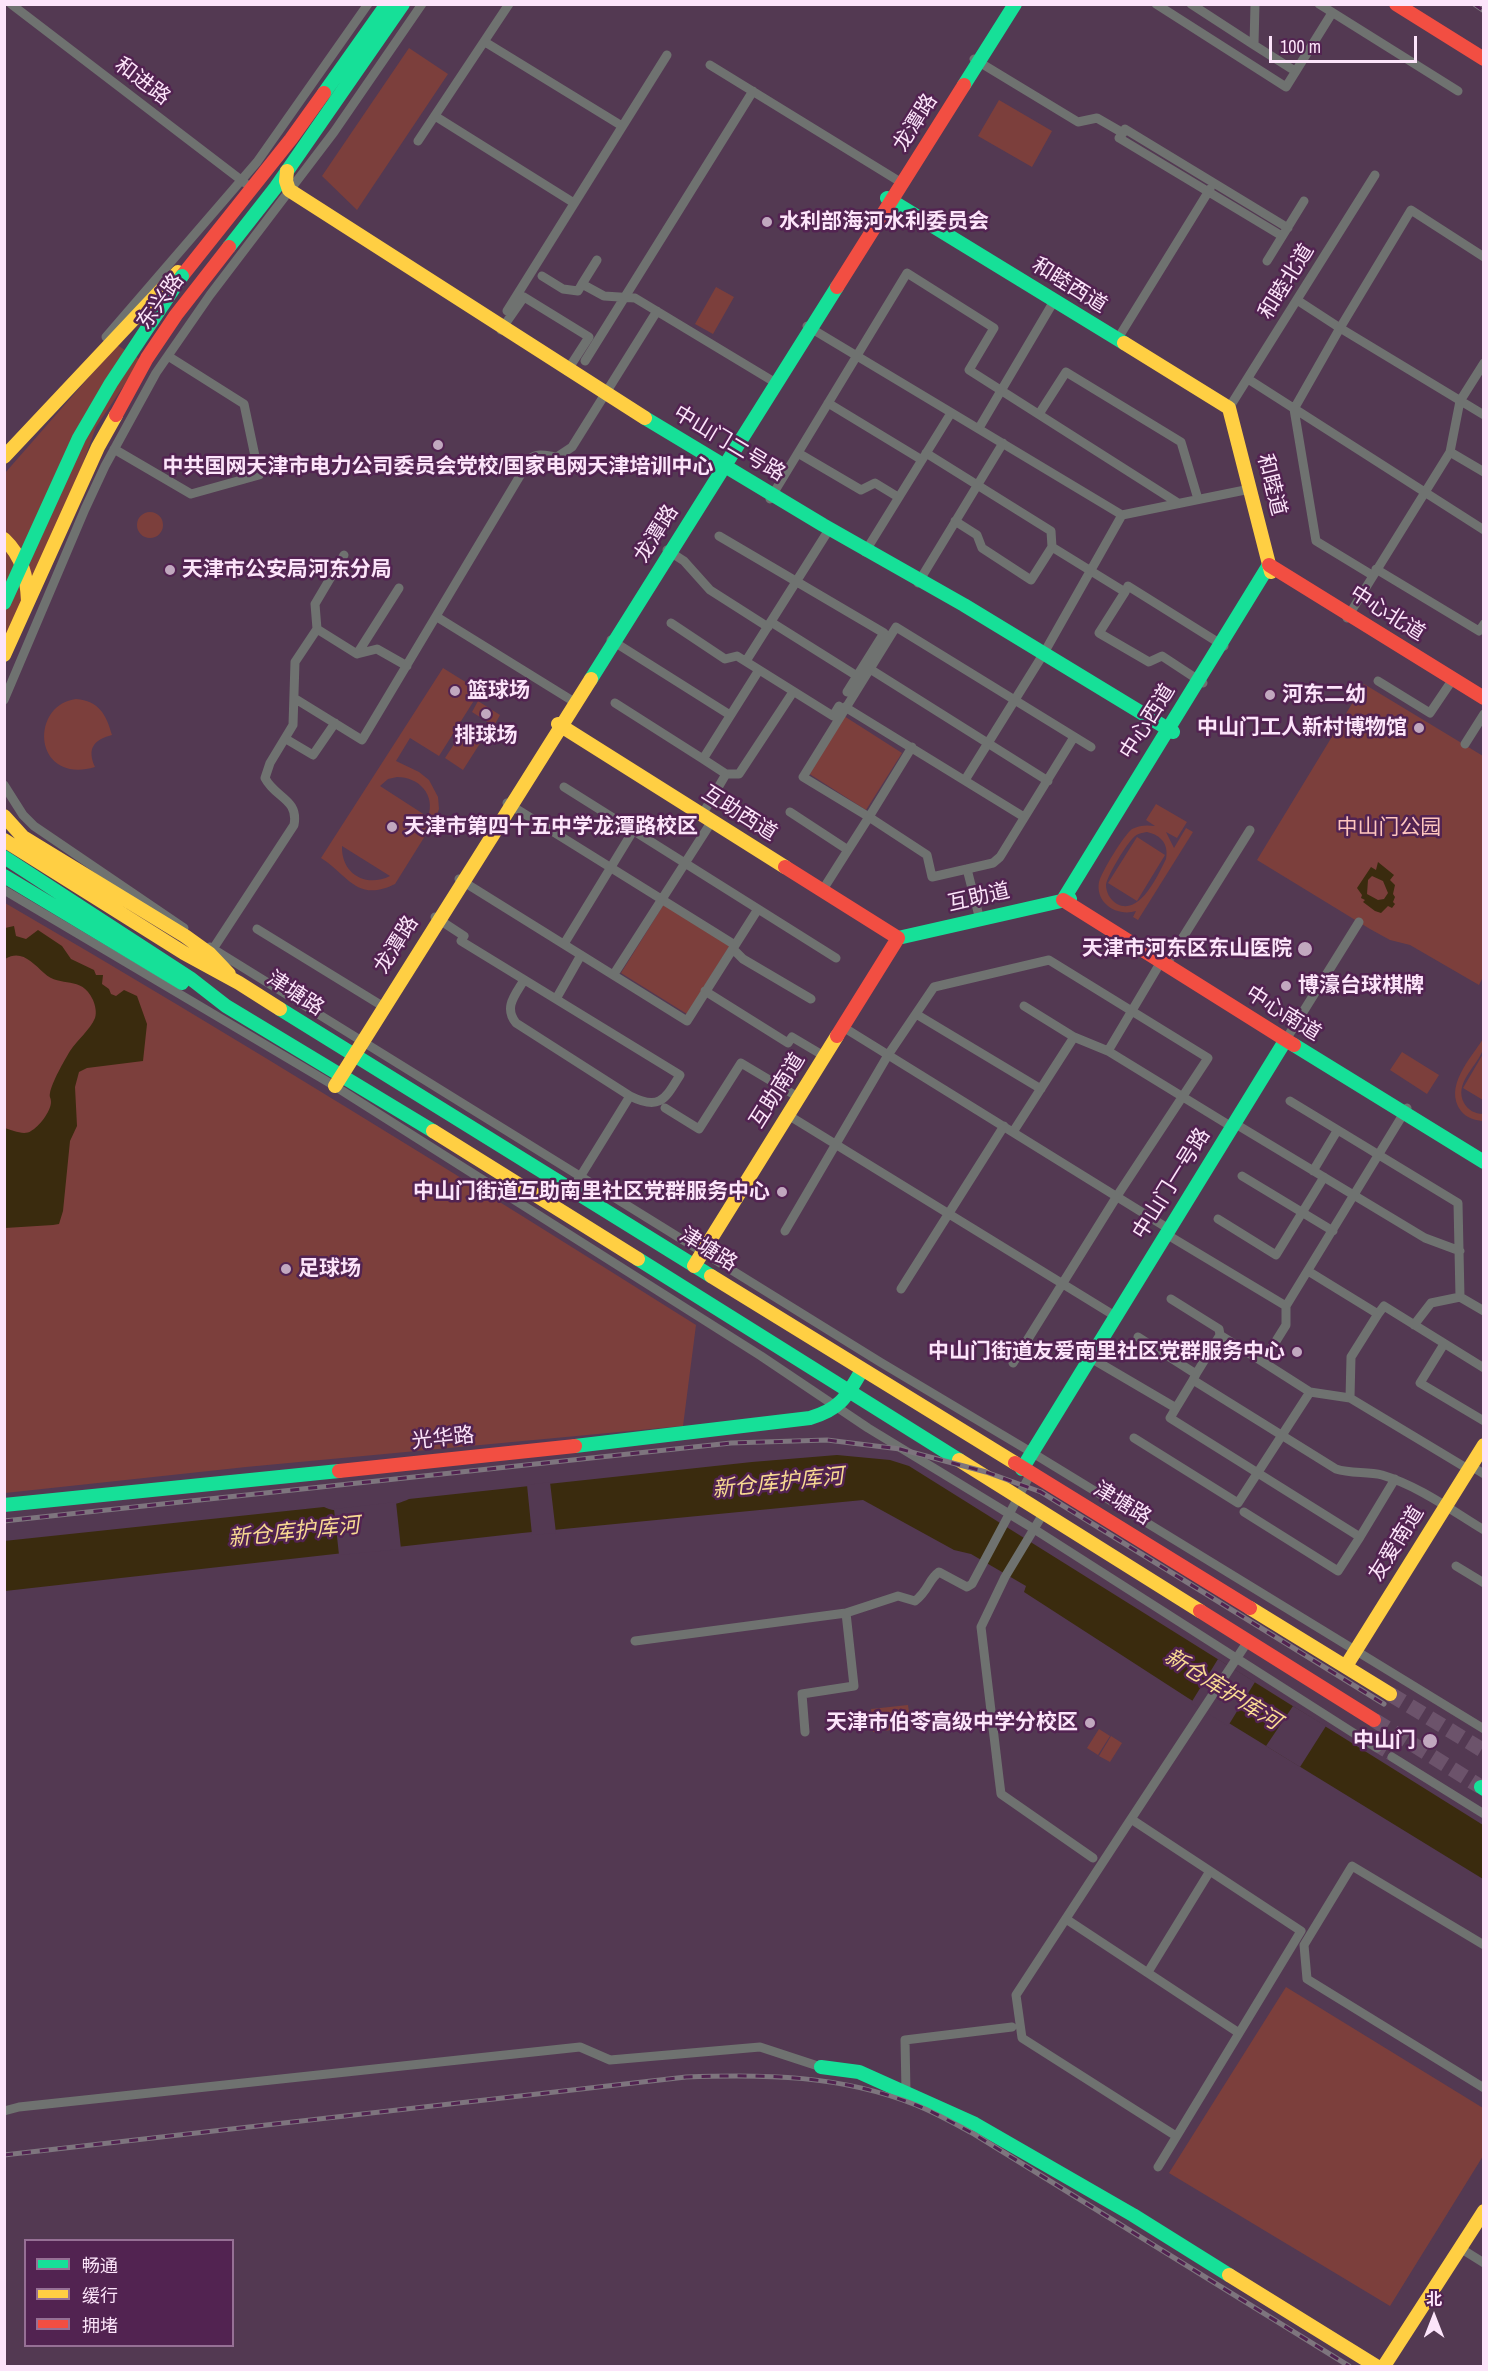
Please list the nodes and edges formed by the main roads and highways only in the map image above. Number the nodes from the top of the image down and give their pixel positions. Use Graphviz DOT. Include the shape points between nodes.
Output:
graph roads {
  1 [pos="387,4"];
  2 [pos="403,4"];
  3 [pos="1009,4"];
  4 [pos="1015,4"];
  5 [pos="1396,4"];
  6 [pos="1484,59"];
  7 [pos="977,61"];
  8 [pos="257,162"];
  9 [pos="303,173"];
  10 [pos="246,185"];
  11 [pos="282,187"];
  12 [pos="889,200"];
  13 [pos="202,249"];
  14 [pos="1229,408"];
  15 [pos="4,457"];
  16 [pos="721,467"];
  17 [pos="4,539"];
  18 [pos="1270,569"];
  19 [pos="32,582"];
  20 [pos="4,603"];
  21 [pos="4,655"];
  22 [pos="1451,681"];
  23 [pos="1484,698"];
  24 [pos="1484,703"];
  25 [pos="559,725"];
  26 [pos="1170,732"];
  27 [pos="4,816"];
  28 [pos="4,840"];
  29 [pos="4,857"];
  30 [pos="4,876"];
  31 [pos="1067,899"];
  32 [pos="898,938"];
  33 [pos="239,983"];
  34 [pos="226,1006"];
  35 [pos="1287,1038"];
  36 [pos="351,1055"];
  37 [pos="340,1073"];
  38 [pos="333,1085"];
  39 [pos="1405,1110"];
  40 [pos="1484,1156"];
  41 [pos="1484,1162"];
  42 [pos="694,1266"];
  43 [pos="862,1370"];
  44 [pos="849,1390"];
  45 [pos="1484,1445"];
  46 [pos="1027,1471"];
  47 [pos="4,1505"];
  48 [pos="1346,1666"];
  49 [pos="1390,1694"];
  50 [pos="1374,1720"];
  51 [pos="821,2067"];
  52 [pos="1484,2211"];
  53 [pos="1376,2367"];
  54 [pos="1384,2367"];
  1 -- 10 [label="main road, 东兴路" via="291,140"];
  2 -- 11 [label="main road, 东兴路"];
  3 -- 7 [label="main road, 龙潭路"];
  4 -- 7 [label="main road, 龙潭路"];
  5 -- 6 [label="main road"];
  7 -- 12 [label="main road, 龙潭路"];
  8 -- 10 [label="main road"];
  9 -- 11 [label="main road"];
  10 -- 13 [label="main road, 东兴路"];
  11 -- 16 [label="main road, 中山门二号路"];
  11 -- 19 [label="main road, 东兴路" via="176,315 147,358"];
  12 -- 14 [label="main road, 和睦西道"];
  12 -- 16 [label="main road, 龙潭路"];
  13 -- 15 [label="main road"];
  13 -- 20 [label="main road, 东兴路, bridge" via="111,383 79,438"];
  14 -- 18 [label="main road, 和睦道"];
  16 -- 25 [label="main road, 龙潭路"];
  16 -- 26 [label="main road, 中山门二号路"];
  17 -- 19 [label="main road" via="19,556"];
  18 -- 22 [label="main road, 中心北道"];
  18 -- 26 [label="main road, 中心西道"];
  19 -- 21 [label="main road, 东兴路" via="28,604"];
  22 -- 23 [label="main road, 中心北道"];
  22 -- 24 [label="main road, 中心北道"];
  25 -- 32 [label="main road, 互助西道"];
  25 -- 36 [label="main road, 龙潭路"];
  26 -- 31 [label="main road, 中心西道"];
  27 -- 33 [label="main road" via="23,837 41,849 212,952"];
  28 -- 33 [label="main road, 津塘路"];
  29 -- 34 [label="main road, 津塘路" via="190,978"];
  30 -- 34 [label="main road"];
  31 -- 32 [label="main road, 互助道"];
  31 -- 35 [label="main road, 中心南道"];
  32 -- 42 [label="main road, 互助南道"];
  33 -- 36 [label="main road, 津塘路"];
  34 -- 37 [label="main road, 津塘路"];
  35 -- 39 [label="main road, 中心南道"];
  35 -- 46 [label="main road, 中山门一号路" via="1032,1452"];
  36 -- 37 [label="main road, 龙潭路"];
  36 -- 42 [label="main road, 津塘路"];
  37 -- 38 [label="main road, 龙潭路"];
  37 -- 44 [label="main road, 津塘路"];
  39 -- 40 [label="main road, 中心南道"];
  39 -- 41 [label="main road, 中心南道"];
  42 -- 43 [label="main road, 津塘路"];
  43 -- 44 [label="main road"];
  43 -- 46 [label="main road, 津塘路"];
  44 -- 47 [label="main road, 光华路" via="839,1407 826,1414 748,1427"];
  44 -- 50 [label="main road, 津塘路"];
  45 -- 48 [label="main road, 友爱南道"];
  46 -- 48 [label="main road, 津塘路"];
  48 -- 49 [label="main road, 津塘路"];
  51 -- 53 [label="main road" via="859,2072 975,2124 1133,2215"];
  52 -- 54 [label="main road"];
}
